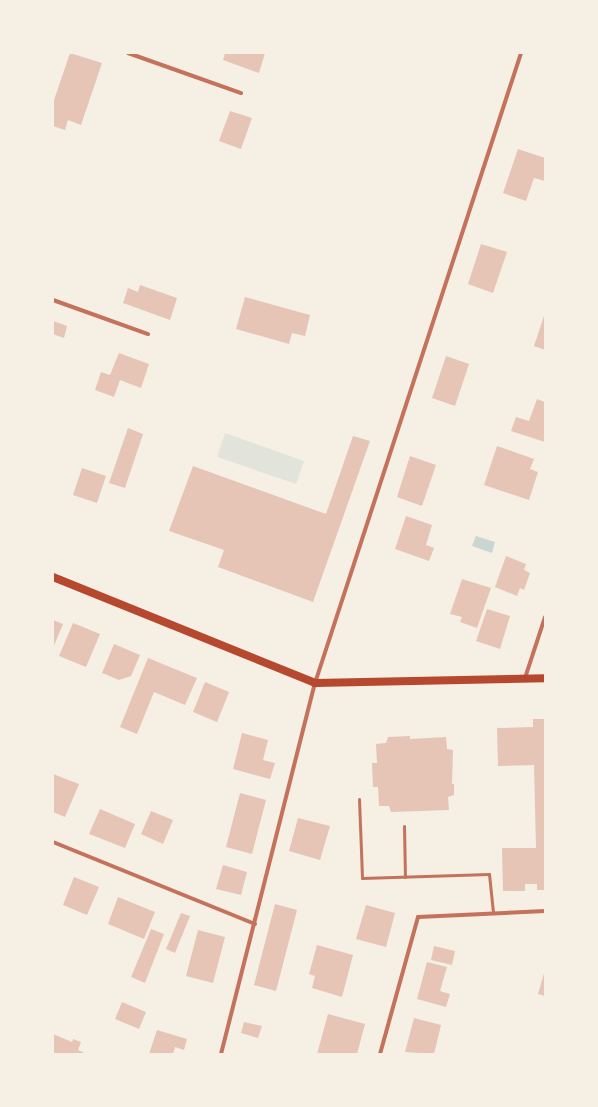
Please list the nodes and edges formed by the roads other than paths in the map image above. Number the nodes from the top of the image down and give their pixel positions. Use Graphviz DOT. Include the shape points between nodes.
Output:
graph roads {
  1 [pos="128,53"];
  2 [pos="521,53"];
  3 [pos="241,93"];
  4 [pos="53,300"];
  5 [pos="148,334"];
  6 [pos="53,577"];
  7 [pos="545,617"];
  8 [pos="545,678"];
  9 [pos="525,679"];
  10 [pos="315,683"];
  11 [pos="359,799"];
  12 [pos="404,826"];
  13 [pos="53,842"];
  14 [pos="405,876"];
  15 [pos="545,911"];
  16 [pos="493,914"];
  17 [pos="255,924"];
  18 [pos="221,1054"];
  19 [pos="380,1054"];
  1 -- 3 [label="street"];
  2 -- 10 [label="street"];
  4 -- 5 [label="street"];
  6 -- 10 [label="main road"];
  7 -- 9 [label="street"];
  8 -- 9 [label="main road"];
  9 -- 10 [label="main road"];
  10 -- 17 [label="street"];
  11 -- 14 [label="lane" via="362,878"];
  12 -- 14 [label="lane"];
  13 -- 17 [label="street"];
  14 -- 16 [label="lane" via="489,874"];
  15 -- 16 [label="street"];
  16 -- 19 [label="street" via="418,917"];
  17 -- 18 [label="street"];
}
